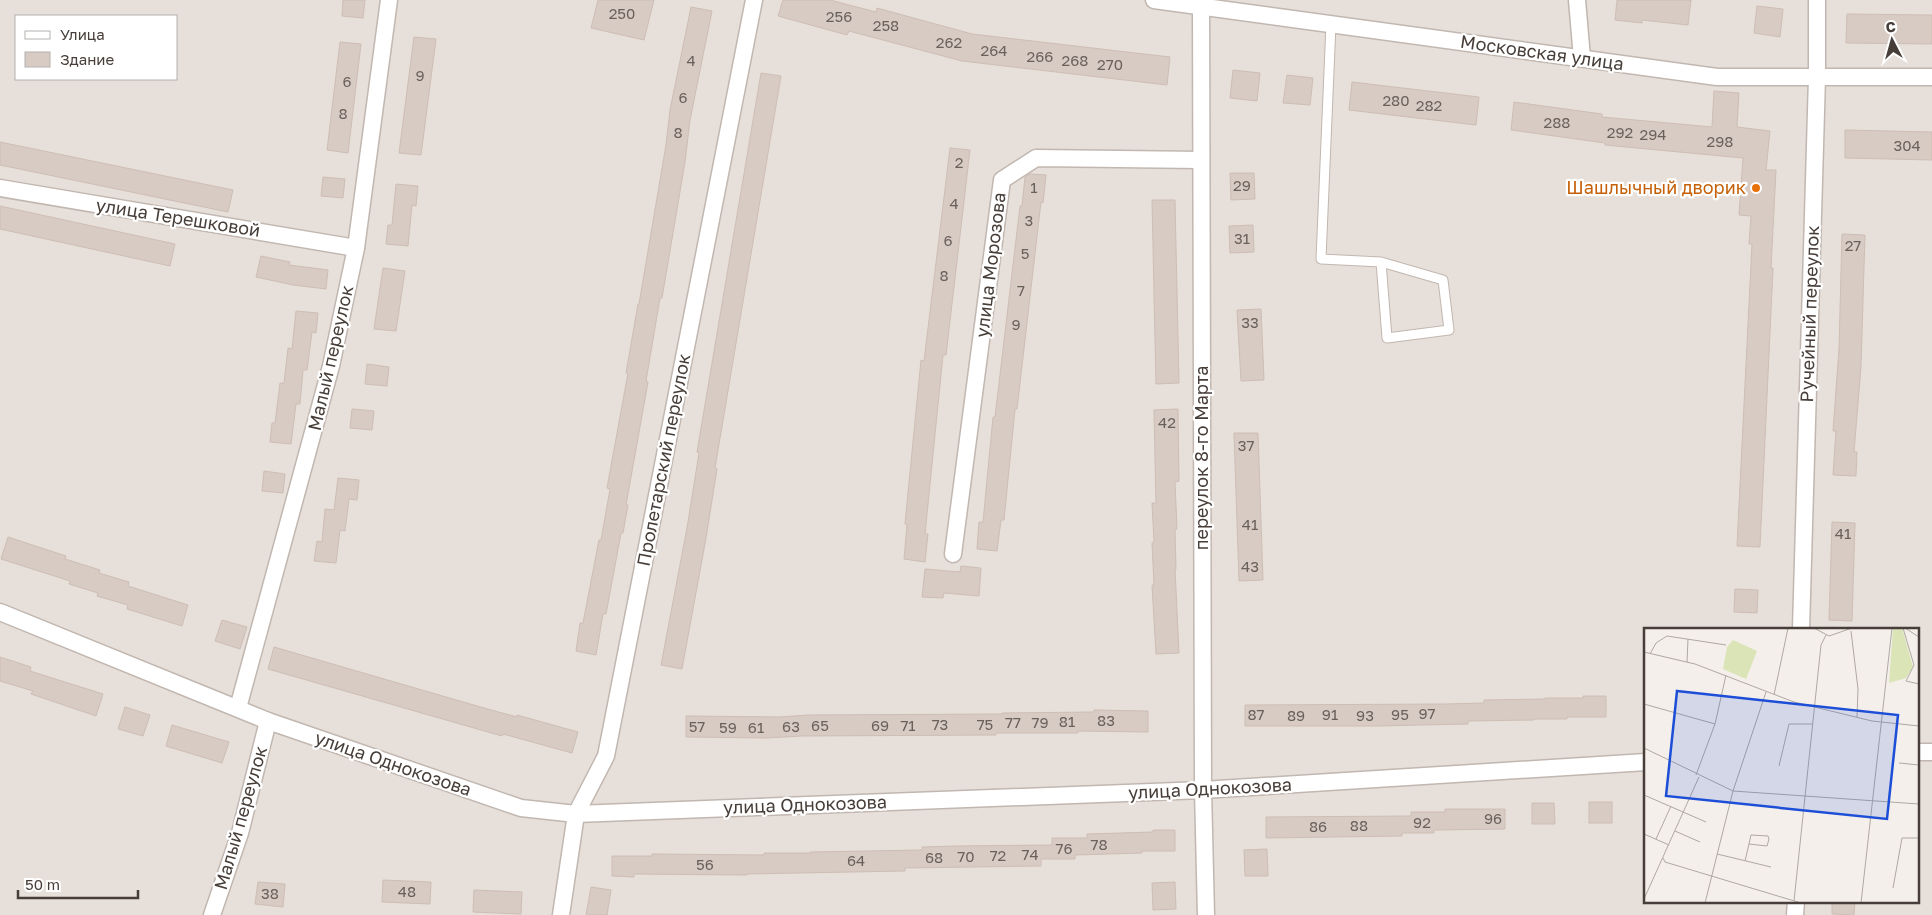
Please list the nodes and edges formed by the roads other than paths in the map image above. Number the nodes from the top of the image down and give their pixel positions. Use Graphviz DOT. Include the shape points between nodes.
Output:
graph roads {
  1 [pos="389,0"];
  2 [pos="754,0"];
  3 [pos="1154,0"];
  4 [pos="1577,0"];
  5 [pos="1817,0"];
  6 [pos="1201,3"];
  7 [pos="1331,24"];
  8 [pos="1582,58"];
  9 [pos="1817,77"];
  10 [pos="1932,77"];
  11 [pos="1201,160"];
  12 [pos="0,188"];
  13 [pos="356,248"];
  14 [pos="1381,262"];
  15 [pos="953,554"];
  16 [pos="0,612"];
  17 [pos="1801,628"];
  18 [pos="238,708"];
  19 [pos="268,721"];
  20 [pos="1644,762"];
  21 [pos="1203,790"];
  22 [pos="576,814"];
  23 [pos="1796,902"];
  24 [pos="212,915"];
  25 [pos="561,915"];
  26 [pos="1206,915"];
  27 [pos="1796,915"];
  1 -- 13 [label="street, Малый переулок"];
  2 -- 22 [label="street, Пролетарский переулок" via="606,756"];
  3 -- 6 [label="street, Московская улица"];
  4 -- 8 [label="street"];
  5 -- 9 [label="street, Ручейный переулок"];
  6 -- 7 [label="street, Московская улица"];
  6 -- 11 [label="street, переулок 8-го Марта"];
  7 -- 8 [label="street, Московская улица"];
  7 -- 14 [label="lane" via="1321,259"];
  8 -- 9 [label="street, Московская улица" via="1717,77"];
  9 -- 10 [label="street, Московская улица"];
  9 -- 17 [label="street, Ручейный переулок"];
  11 -- 15 [label="street, улица Морозова" via="1036,158 1002,180"];
  11 -- 21 [label="street, переулок 8-го Марта"];
  12 -- 13 [label="street, улица Терешковой"];
  13 -- 18 [label="street, Малый переулок" via="331,366"];
  14 -- 14 [label="lane" via="1443,280 1449,330 1387,338"];
  16 -- 18 [label="street, улица Однокозова"];
  18 -- 19 [label="street, улица Однокозова"];
  19 -- 22 [label="street, улица Однокозова" via="521,808"];
  19 -- 24 [label="street, Малый переулок" via="240,833"];
  20 -- 21 [label="street, улица Однокозова"];
  21 -- 22 [label="street, улица Однокозова"];
  21 -- 26 [label="street, переулок 8-го Марта"];
  22 -- 25 [label="street, Пролетарский переулок"];
  23 -- 27 [label="street"];
}
